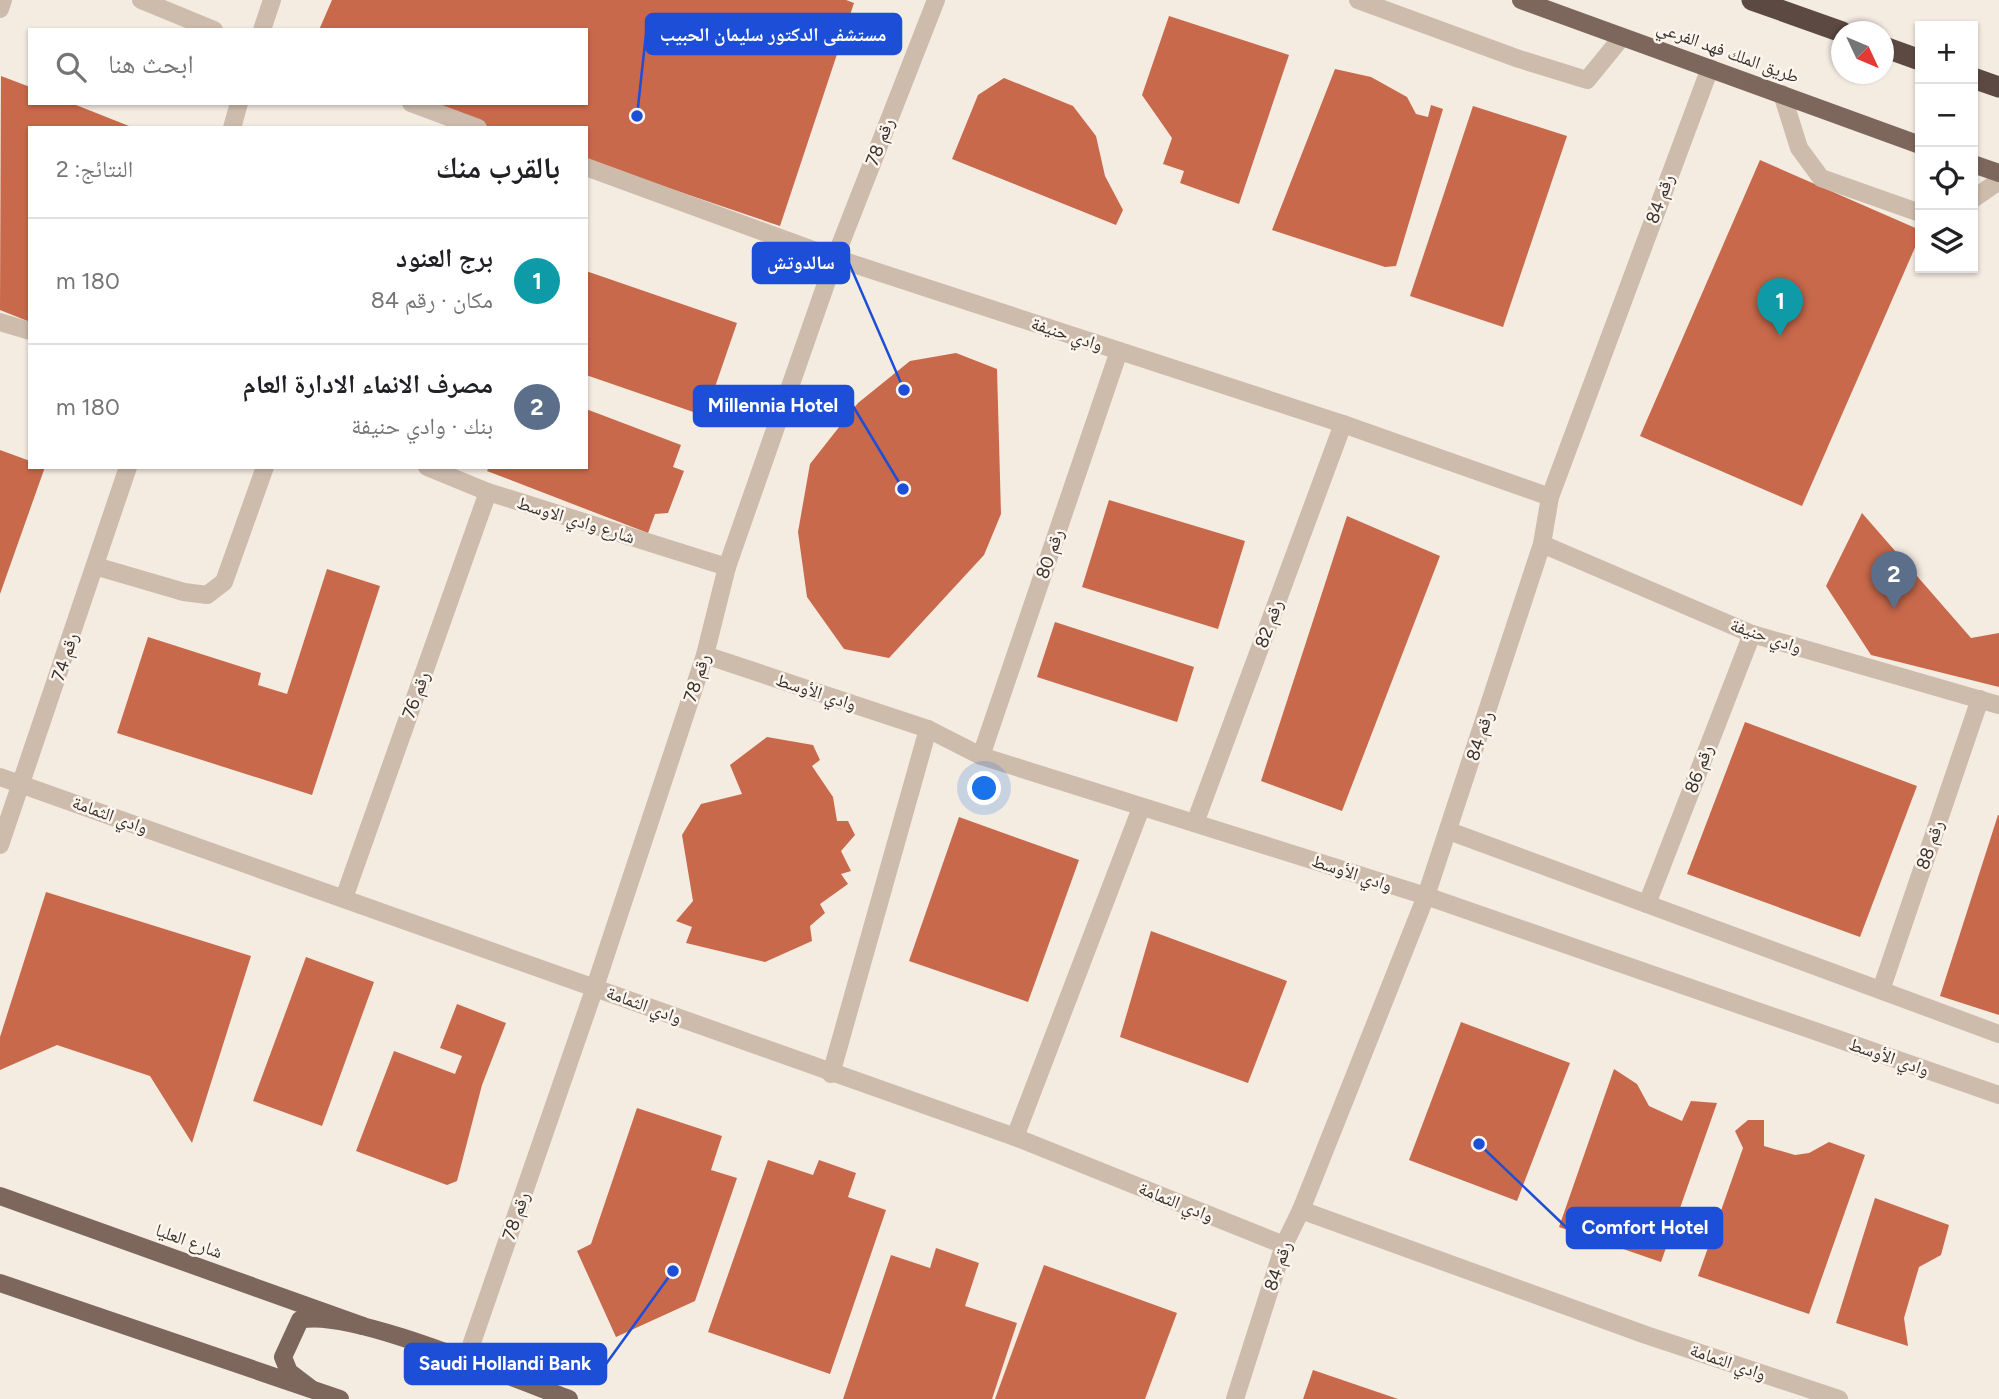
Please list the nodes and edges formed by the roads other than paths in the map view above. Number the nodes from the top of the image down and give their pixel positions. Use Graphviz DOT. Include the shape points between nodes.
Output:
graph roads {
  1 [pos="3,0"];
  2 [pos="141,0"];
  3 [pos="272,0"];
  4 [pos="936,0"];
  5 [pos="1358,0"];
  6 [pos="1521,0"];
  7 [pos="1752,0"];
  8 [pos="0,9"];
  9 [pos="209,28"];
  10 [pos="263,28"];
  11 [pos="1831,28"];
  12 [pos="1622,37"];
  13 [pos="1894,51"];
  14 [pos="1915,58"];
  15 [pos="1710,68"];
  16 [pos="1978,80"];
  17 [pos="1999,88"];
  18 [pos="1782,94"];
  19 [pos="238,105"];
  20 [pos="416,105"];
  21 [pos="233,126"];
  22 [pos="473,126"];
  23 [pos="1915,143"];
  24 [pos="1978,166"];
  25 [pos="588,168"];
  26 [pos="1999,173"];
  27 [pos="1999,181"];
  28 [pos="1978,196"];
  29 [pos="1915,211"];
  30 [pos="835,258"];
  31 [pos="0,322"];
  32 [pos="28,330"];
  33 [pos="1119,351"];
  34 [pos="1343,424"];
  35 [pos="127,469"];
  36 [pos="264,469"];
  37 [pos="432,469"];
  38 [pos="488,492"];
  39 [pos="1550,497"];
  40 [pos="1542,544"];
  41 [pos="95,566"];
  42 [pos="727,567"];
  43 [pos="1752,634"];
  44 [pos="705,655"];
  45 [pos="1980,699"];
  46 [pos="1999,705"];
  47 [pos="928,729"];
  48 [pos="981,756"];
  49 [pos="0,777"];
  50 [pos="23,784"];
  51 [pos="1141,808"];
  52 [pos="1195,823"];
  53 [pos="1449,831"];
  54 [pos="0,845"];
  55 [pos="1426,896"];
  56 [pos="344,898"];
  57 [pos="1647,904"];
  58 [pos="595,987"];
  59 [pos="1881,990"];
  60 [pos="1999,1034"];
  61 [pos="831,1074"];
  62 [pos="1999,1095"];
  63 [pos="1015,1137"];
  64 [pos="0,1196"];
  65 [pos="1301,1210"];
  66 [pos="1284,1245"];
  67 [pos="0,1283"];
  68 [pos="363,1326"];
  69 [pos="466,1360"];
  70 [pos="310,1388"];
  71 [pos="340,1399"];
  72 [pos="569,1399"];
  73 [pos="1235,1399"];
  74 [pos="1839,1399"];
  1 -- 8 [label="street"];
  2 -- 9 [label="street"];
  3 -- 10 [label="street"];
  4 -- 30 [label="street, رقم 78"];
  5 -- 12 [label="street" via="1587,80"];
  6 -- 12 [label="main road, طريق الملك فهد الفرعي"];
  7 -- 11 [label="highway"];
  12 -- 15 [label="main road, طريق الملك فهد الفرعي"];
  13 -- 14 [label="highway"];
  15 -- 18 [label="main road, طريق الملك فهد الفرعي"];
  15 -- 39 [label="street, رقم 84"];
  16 -- 17 [label="highway"];
  18 -- 23 [label="main road, طريق الملك فهد الفرعي"];
  18 -- 29 [label="street" via="1799,148 1821,178"];
  19 -- 21 [label="street"];
  20 -- 22 [label="street"];
  24 -- 26 [label="main road"];
  25 -- 30 [label="street, وادي حنيفة"];
  27 -- 28 [label="street"];
  30 -- 33 [label="street, وادي حنيفة"];
  30 -- 42 [label="street, رقم 78"];
  31 -- 32 [label="street"];
  33 -- 34 [label="street, وادي حنيفة"];
  33 -- 48 [label="street, رقم 80"];
  34 -- 39 [label="street, وادي حنيفة"];
  34 -- 52 [label="street, رقم 82"];
  35 -- 41 [label="street, رقم 74"];
  36 -- 41 [label="street" via="224,582 207,595"];
  37 -- 38 [label="street, شارع وادي الاوسط"];
  38 -- 42 [label="street, شارع وادي الاوسط"];
  38 -- 56 [label="street, رقم 76"];
  39 -- 40 [label="street, رقم 84"];
  40 -- 43 [label="street, وادي حنيفة"];
  40 -- 53 [label="street, رقم 84"];
  41 -- 50 [label="street, رقم 74"];
  42 -- 44 [label="street, رقم 78"];
  43 -- 45 [label="street, وادي حنيفة"];
  43 -- 57 [label="street, رقم 86"];
  44 -- 47 [label="street, وادي الأوسط"];
  44 -- 58 [label="street, رقم 78"];
  45 -- 46 [label="street, وادي حنيفة"];
  45 -- 59 [label="street, رقم 88"];
  47 -- 48 [label="street, وادي الأوسط"];
  47 -- 61 [label="street"];
  48 -- 51 [label="street, وادي الأوسط"];
  49 -- 50 [label="street, وادي الثمامة"];
  50 -- 54 [label="street, رقم 74"];
  50 -- 56 [label="street, وادي الثمامة"];
  51 -- 52 [label="street, وادي الأوسط"];
  51 -- 63 [label="street"];
  52 -- 55 [label="street, وادي الأوسط"];
  53 -- 55 [label="street, رقم 84"];
  53 -- 57 [label="street"];
  55 -- 62 [label="street, وادي الأوسط"];
  55 -- 65 [label="street, رقم 84"];
  56 -- 58 [label="street, وادي الثمامة"];
  57 -- 59 [label="street"];
  58 -- 61 [label="street, وادي الثمامة"];
  58 -- 69 [label="street, رقم 78"];
  59 -- 60 [label="street"];
  61 -- 63 [label="street, وادي الثمامة"];
  63 -- 66 [label="street, وادي الثمامة"];
  64 -- 68 [label="main road, شارع العليا"];
  65 -- 66 [label="street, رقم 84"];
  65 -- 74 [label="street, وادي الثمامة" via="1646,1335"];
  66 -- 73 [label="street, رقم 84"];
  67 -- 70 [label="main road"];
  68 -- 69 [label="main road, شارع العليا"];
  68 -- 70 [label="main road, شارع العليا" via="322,1318 300,1320 283,1356 289,1372"];
  69 -- 72 [label="main road, شارع العليا"];
  70 -- 71 [label="main road"];
}
